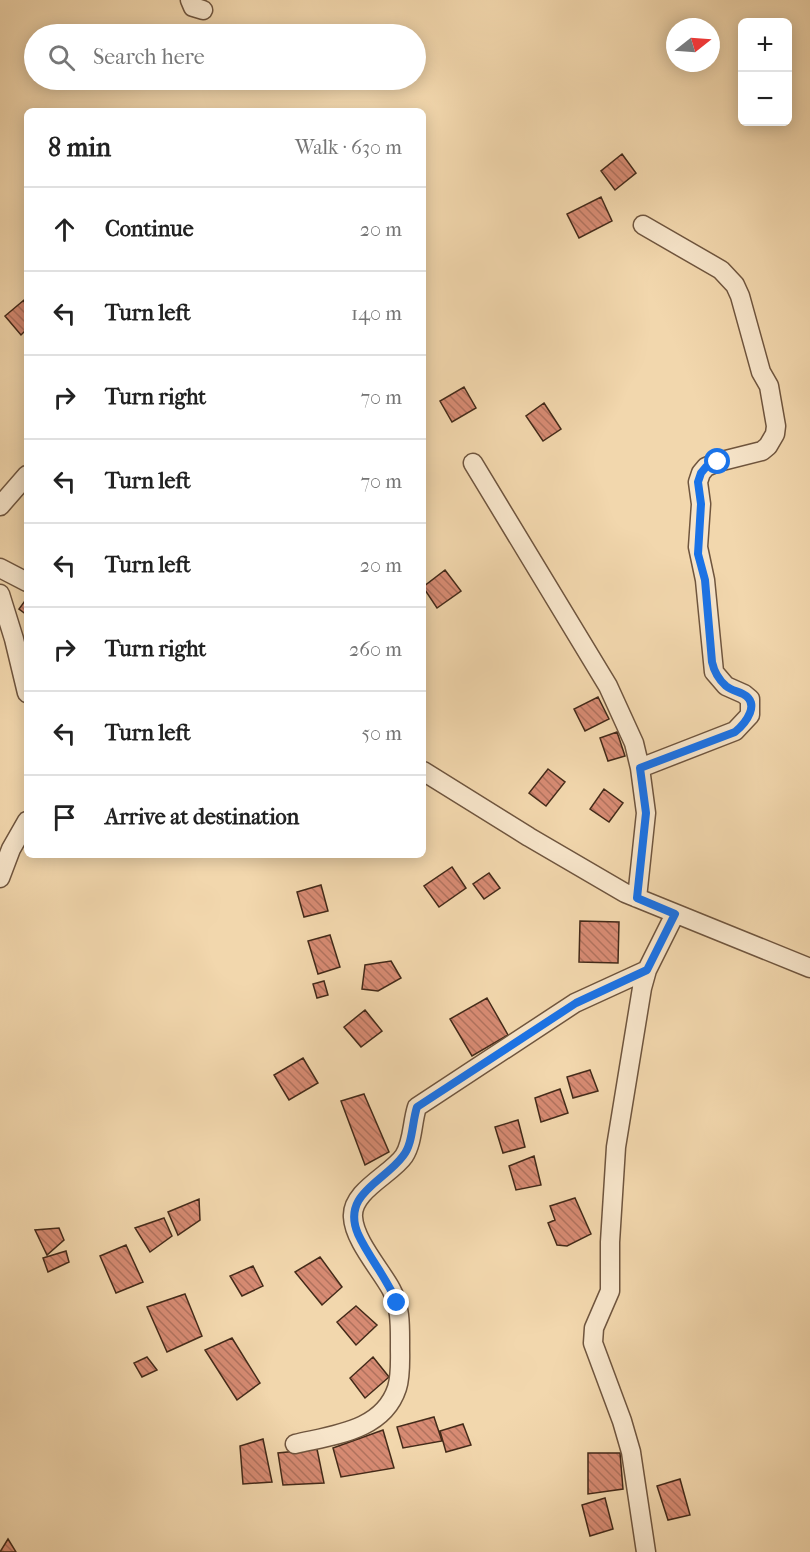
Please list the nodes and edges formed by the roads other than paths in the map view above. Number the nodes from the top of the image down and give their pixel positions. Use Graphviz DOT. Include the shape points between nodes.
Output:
graph roads {
  1 [pos="643,225"];
  2 [pos="473,463"];
  3 [pos="24,478"];
  4 [pos="0,506"];
  5 [pos="0,567"];
  6 [pos="24,580"];
  7 [pos="0,594"];
  8 [pos="24,682"];
  9 [pos="640,768"];
  10 [pos="426,773"];
  11 [pos="24,826"];
  12 [pos="0,878"];
  13 [pos="637,898"];
  14 [pos="675,914"];
  15 [pos="810,968"];
  16 [pos="647,970"];
  17 [pos="295,1444"];
  18 [pos="646,1552"];
  1 -- 9 [label="street" via="721,270 735,285 761,372 769,386 776,426 762,451 706,467 698,482 698,554 705,580 714,672 726,686 750,699 750,715 735,732"];
  2 -- 9 [label="street" via="608,686 634,743"];
  3 -- 4 [label="street"];
  5 -- 6 [label="street"];
  7 -- 8 [label="street"];
  9 -- 13 [label="street" via="646,813"];
  10 -- 13 [label="street" via="555,853"];
  11 -- 12 [label="street"];
  13 -- 14 [label="street"];
  14 -- 15 [label="street"];
  14 -- 16 [label="street"];
  16 -- 17 [label="street" via="576,1003 417,1107 404,1155 356,1203 353,1217 397,1303 397,1388 387,1407 357,1429"];
  16 -- 18 [label="street" via="616,1147 610,1291 592,1333 631,1452"];
}
